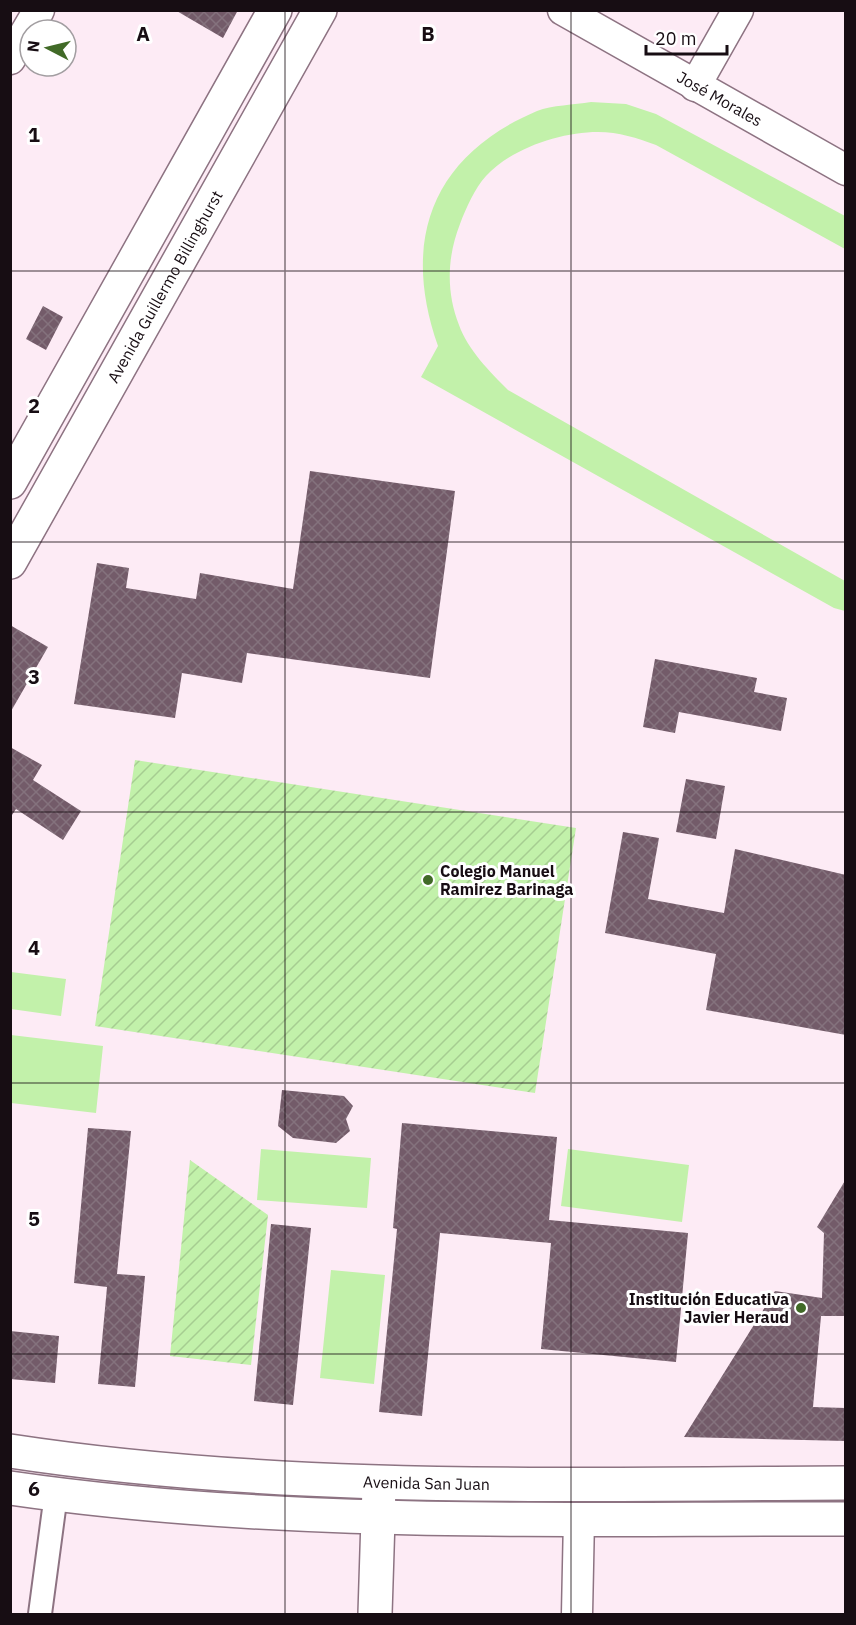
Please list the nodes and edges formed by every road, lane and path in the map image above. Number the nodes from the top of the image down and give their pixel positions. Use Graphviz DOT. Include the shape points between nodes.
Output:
graph roads {
  1 [pos="39,10"];
  2 [pos="275,10"];
  3 [pos="320,10"];
  4 [pos="563,10"];
  5 [pos="738,10"];
  6 [pos="10,59"];
  7 [pos="695,86"];
  8 [pos="846,170"];
  9 [pos="10,482"];
  10 [pos="10,562"];
  11 [pos="10,1451"];
  12 [pos="379,1481"];
  13 [pos="846,1484"];
  14 [pos="10,1488"];
  15 [pos="56,1494"];
  16 [pos="378,1516"];
  17 [pos="579,1518"];
  18 [pos="846,1519"];
  19 [pos="40,1614"];
  20 [pos="375,1614"];
  21 [pos="577,1614"];
  1 -- 6 [label="street"];
  2 -- 9 [label="main road"];
  3 -- 10 [label="main road, Avenida Guillermo Billinghurst"];
  4 -- 7 [label="street, José Morales"];
  5 -- 7 [label="street"];
  7 -- 8 [label="street, José Morales"];
  11 -- 12 [label="main road, Avenida San Juan" via="199,1472"];
  12 -- 13 [label="main road, Avenida San Juan"];
  12 -- 16 [label="main road"];
  14 -- 15 [label="main road"];
  15 -- 16 [label="main road" via="197,1508"];
  15 -- 19 [label="street"];
  16 -- 17 [label="main road"];
  16 -- 20 [label="main road"];
  17 -- 18 [label="main road"];
  17 -- 21 [label="street"];
}
